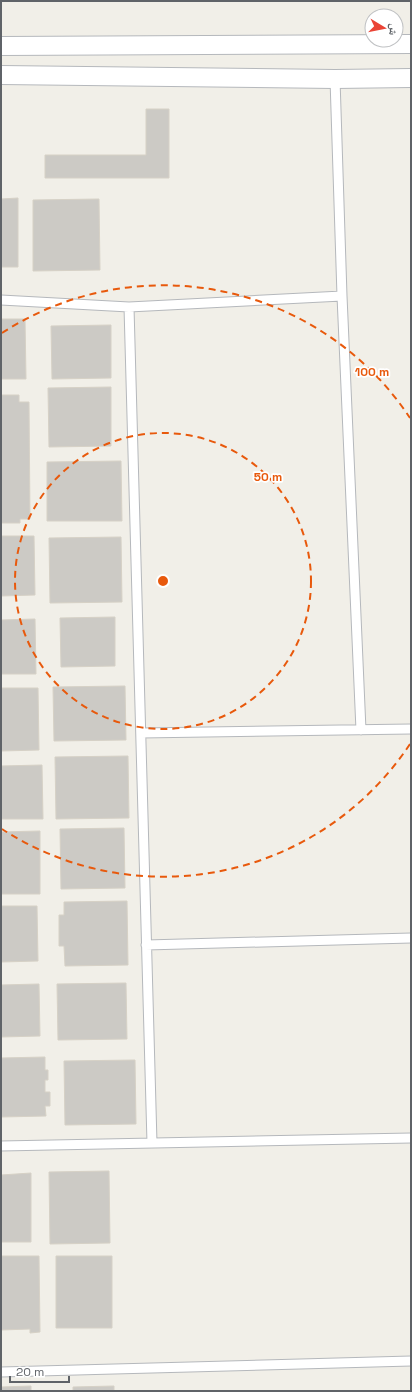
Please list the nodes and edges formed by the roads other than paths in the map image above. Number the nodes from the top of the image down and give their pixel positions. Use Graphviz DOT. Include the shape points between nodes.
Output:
graph roads {
  1 [pos="411,44"];
  2 [pos="1,46"];
  3 [pos="1,75"];
  4 [pos="411,78"];
  5 [pos="334,79"];
  6 [pos="342,296"];
  7 [pos="1,300"];
  8 [pos="129,307"];
  9 [pos="411,729"];
  10 [pos="361,730"];
  11 [pos="141,733"];
  12 [pos="411,938"];
  13 [pos="146,945"];
  14 [pos="411,1138"];
  15 [pos="152,1143"];
  16 [pos="1,1146"];
  17 [pos="411,1361"];
  18 [pos="1,1372"];
  1 -- 2 [label="street"];
  3 -- 5 [label="street"];
  4 -- 5 [label="street"];
  5 -- 6 [label="lane"];
  6 -- 8 [label="lane"];
  6 -- 10 [label="lane"];
  7 -- 8 [label="lane"];
  8 -- 11 [label="lane"];
  9 -- 10 [label="lane"];
  10 -- 11 [label="lane"];
  11 -- 13 [label="lane"];
  12 -- 13 [label="lane"];
  13 -- 15 [label="lane"];
  14 -- 15 [label="lane"];
  15 -- 16 [label="lane"];
  17 -- 18 [label="lane"];
}
